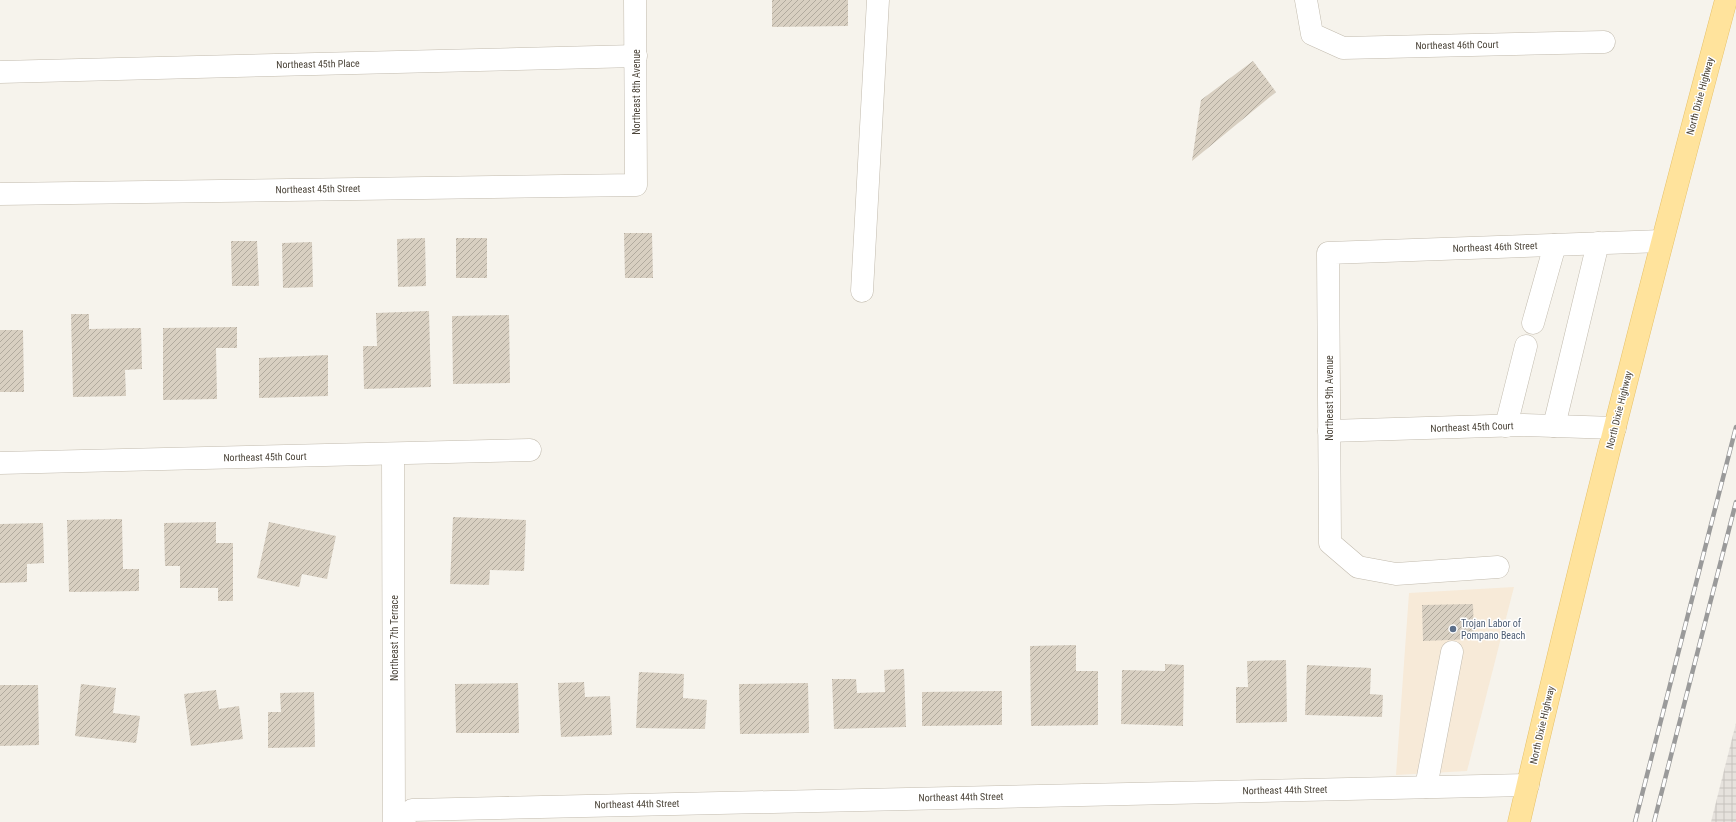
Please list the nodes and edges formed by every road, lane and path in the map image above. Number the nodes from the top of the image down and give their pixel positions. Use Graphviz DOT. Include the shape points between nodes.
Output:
graph roads {
  1 [pos="635,0"];
  2 [pos="878,0"];
  3 [pos="1306,0"];
  4 [pos="1726,0"];
  5 [pos="1604,42"];
  6 [pos="636,56"];
  7 [pos="0,72"];
  8 [pos="636,185"];
  9 [pos="0,194"];
  10 [pos="1662,240"];
  11 [pos="1598,243"];
  12 [pos="1555,245"];
  13 [pos="1328,253"];
  14 [pos="862,291"];
  15 [pos="1534,322"];
  16 [pos="1526,346"];
  17 [pos="1506,426"];
  18 [pos="1554,426"];
  19 [pos="1615,428"];
  20 [pos="1329,431"];
  21 [pos="530,450"];
  22 [pos="394,454"];
  23 [pos="0,463"];
  24 [pos="1498,567"];
  25 [pos="1452,652"];
  26 [pos="1528,785"];
  27 [pos="1426,787"];
  28 [pos="394,822"];
  29 [pos="399,822"];
  30 [pos="1519,822"];
  1 -- 6 [label="street, Northeast 8th Avenue"];
  2 -- 14 [label="street"];
  3 -- 5 [label="street, Northeast 46th Court" via="1312,34 1343,48"];
  4 -- 10 [label="main road, North Dixie Highway"];
  6 -- 7 [label="street, Northeast 45th Place"];
  6 -- 8 [label="street, Northeast 8th Avenue"];
  8 -- 9 [label="street, Northeast 45th Street"];
  10 -- 11 [label="street, Northeast 46th Street"];
  10 -- 19 [label="main road, North Dixie Highway"];
  11 -- 12 [label="street, Northeast 46th Street"];
  11 -- 18 [label="street"];
  12 -- 13 [label="street, Northeast 46th Street"];
  12 -- 15 [label="street"];
  13 -- 20 [label="street, Northeast 9th Avenue"];
  16 -- 17 [label="street"];
  17 -- 18 [label="street, Northeast 45th Court"];
  17 -- 20 [label="street, Northeast 45th Court"];
  18 -- 19 [label="street, Northeast 45th Court"];
  19 -- 26 [label="main road, North Dixie Highway"];
  20 -- 24 [label="street, Northeast 9th Avenue" via="1330,543 1358,567 1396,574"];
  21 -- 22 [label="street, Northeast 45th Court"];
  22 -- 23 [label="street, Northeast 45th Court"];
  22 -- 28 [label="street, Northeast 7th Terrace"];
  25 -- 27 [label="street"];
  26 -- 27 [label="street, Northeast 44th Street"];
  26 -- 30 [label="main road, North Dixie Highway"];
  27 -- 29 [label="street, Northeast 44th Street" via="550,805 412,810"];
}
